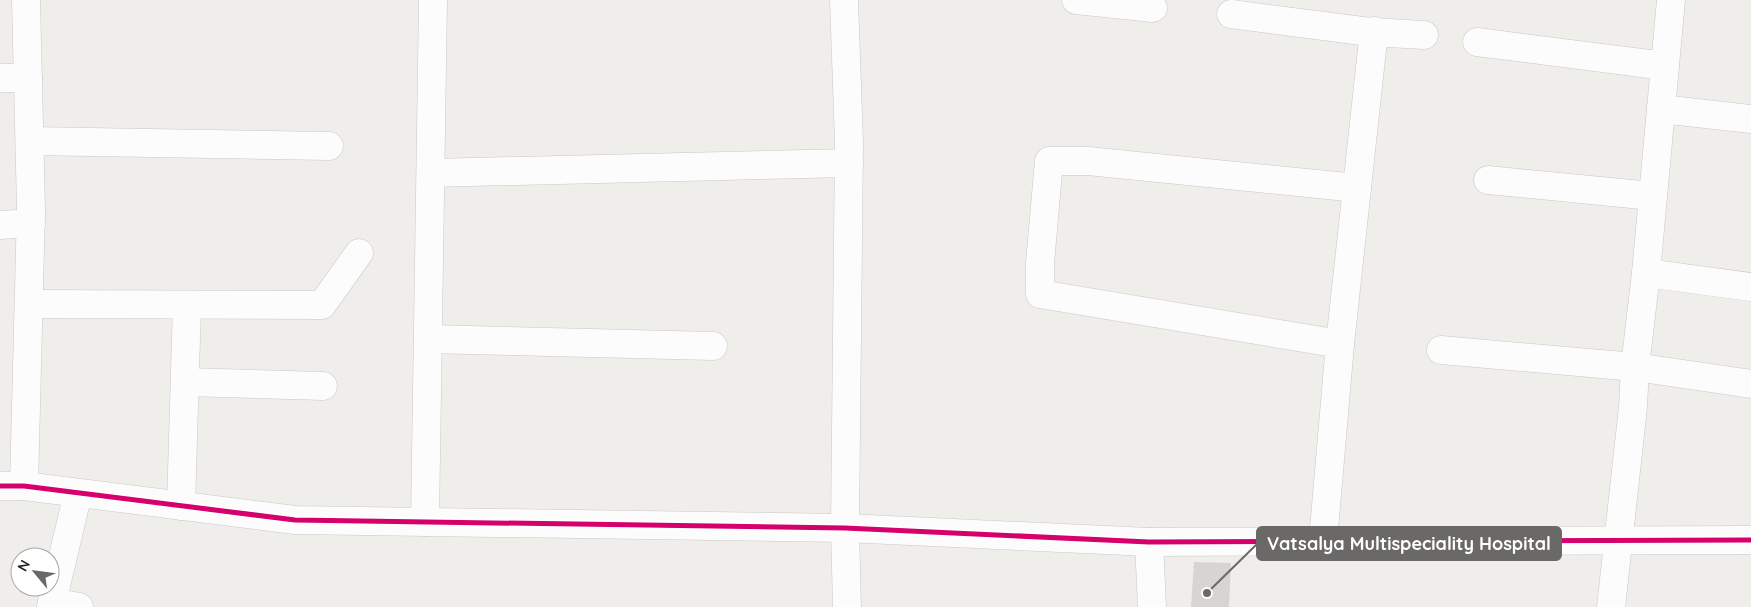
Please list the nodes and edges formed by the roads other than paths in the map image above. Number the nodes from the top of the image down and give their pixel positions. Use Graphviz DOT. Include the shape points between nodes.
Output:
graph roads {
  1 [pos="26,0"];
  2 [pos="433,0"];
  3 [pos="844,0"];
  4 [pos="1076,0"];
  5 [pos="1671,0"];
  6 [pos="1153,8"];
  7 [pos="1231,14"];
  8 [pos="1374,31"];
  9 [pos="1424,35"];
  10 [pos="1477,42"];
  11 [pos="1664,66"];
  12 [pos="0,78"];
  13 [pos="28,78"];
  14 [pos="1661,109"];
  15 [pos="1751,119"];
  16 [pos="30,141"];
  17 [pos="329,146"];
  18 [pos="849,163"];
  19 [pos="431,172"];
  20 [pos="1488,180"];
  21 [pos="1357,188"];
  22 [pos="1652,196"];
  23 [pos="31,223"];
  24 [pos="0,225"];
  25 [pos="359,253"];
  26 [pos="1646,273"];
  27 [pos="1751,287"];
  28 [pos="29,304"];
  29 [pos="187,305"];
  30 [pos="428,339"];
  31 [pos="1340,344"];
  32 [pos="713,346"];
  33 [pos="1441,350"];
  34 [pos="1635,367"];
  35 [pos="185,382"];
  36 [pos="1751,384"];
  37 [pos="323,386"];
  38 [pos="12,486"];
  39 [pos="78,493"];
  40 [pos="180,506"];
  41 [pos="425,522"];
  42 [pos="845,528"];
  43 [pos="1618,540"];
  44 [pos="1751,540"];
  45 [pos="1322,541"];
  46 [pos="1149,542"];
  47 [pos="51,605"];
  48 [pos="79,607"];
  49 [pos="847,607"];
  50 [pos="1152,607"];
  51 [pos="1611,607"];
  1 -- 13 [label="street"];
  2 -- 19 [label="street"];
  3 -- 18 [label="street"];
  4 -- 6 [label="street"];
  5 -- 11 [label="street"];
  7 -- 8 [label="street"];
  8 -- 9 [label="street"];
  8 -- 21 [label="street"];
  10 -- 11 [label="street"];
  11 -- 14 [label="street"];
  12 -- 13 [label="street"];
  13 -- 16 [label="street"];
  14 -- 15 [label="street"];
  14 -- 22 [label="street"];
  16 -- 17 [label="street"];
  16 -- 23 [label="street"];
  18 -- 19 [label="street"];
  18 -- 42 [label="street"];
  19 -- 30 [label="street"];
  20 -- 22 [label="street"];
  21 -- 31 [label="street"];
  21 -- 31 [label="street" via="1088,161 1049,161 1040,294"];
  22 -- 26 [label="street"];
  23 -- 24 [label="street"];
  23 -- 28 [label="street"];
  25 -- 29 [label="street" via="322,305"];
  26 -- 27 [label="street"];
  26 -- 34 [label="street"];
  28 -- 29 [label="street"];
  28 -- 38 [label="street"];
  29 -- 35 [label="street"];
  30 -- 32 [label="street"];
  30 -- 41 [label="street"];
  31 -- 45 [label="street"];
  33 -- 34 [label="street"];
  34 -- 36 [label="street"];
  34 -- 43 [label="street"];
  35 -- 37 [label="street"];
  35 -- 40 [label="street"];
  38 -- 39 [label="street"];
  39 -- 40 [label="street"];
  39 -- 47 [label="street"];
  40 -- 41 [label="street" via="295,520"];
  41 -- 42 [label="street"];
  42 -- 46 [label="street"];
  42 -- 49 [label="street"];
  43 -- 44 [label="street"];
  43 -- 45 [label="street"];
  43 -- 51 [label="street"];
  45 -- 46 [label="street"];
  46 -- 50 [label="street"];
  47 -- 48 [label="street"];
}
